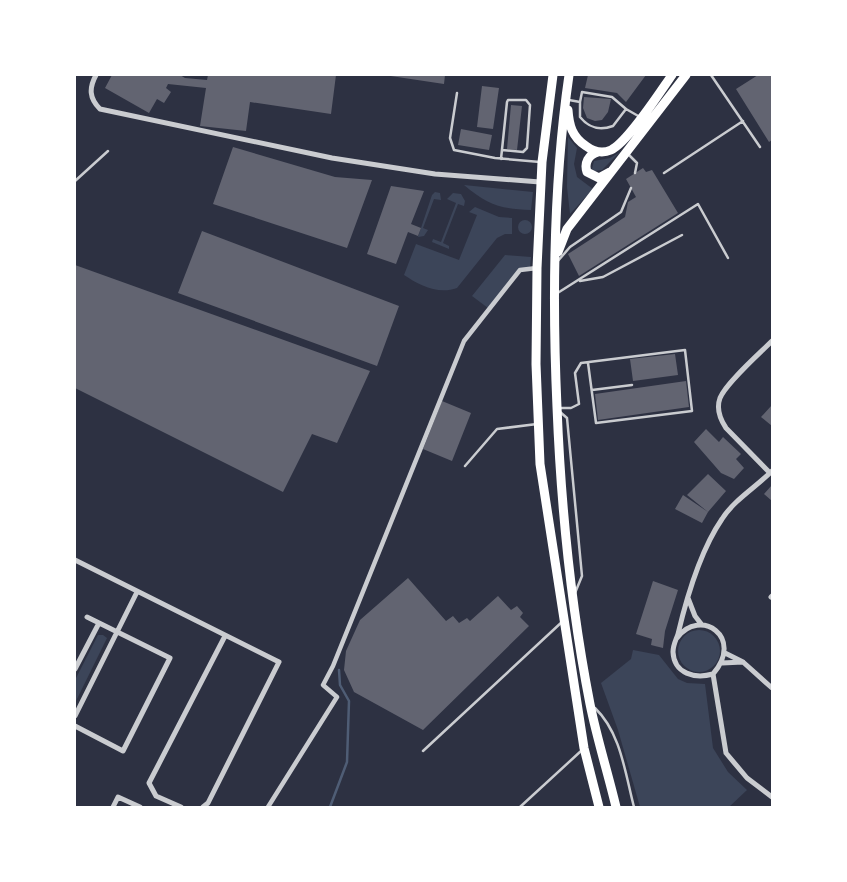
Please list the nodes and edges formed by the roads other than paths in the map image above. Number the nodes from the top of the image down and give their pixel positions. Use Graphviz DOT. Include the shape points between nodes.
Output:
graph roads {
  1 [pos="96,75"];
  2 [pos="553,75"];
  3 [pos="672,75"];
  4 [pos="686,75"];
  5 [pos="711,75"];
  6 [pos="568,77"];
  7 [pos="457,92"];
  8 [pos="567,99"];
  9 [pos="580,102"];
  10 [pos="626,109"];
  11 [pos="640,118"];
  12 [pos="743,121"];
  13 [pos="760,147"];
  14 [pos="502,150"];
  15 [pos="108,151"];
  16 [pos="598,152"];
  17 [pos="627,153"];
  18 [pos="501,159"];
  19 [pos="542,162"];
  20 [pos="615,168"];
  21 [pos="635,173"];
  22 [pos="664,173"];
  23 [pos="75,181"];
  24 [pos="540,182"];
  25 [pos="631,188"];
  26 [pos="682,235"];
  27 [pos="728,258"];
  28 [pos="554,265"];
  29 [pos="537,268"];
  30 [pos="579,281"];
  31 [pos="554,295"];
  32 [pos="772,341"];
  33 [pos="588,362"];
  34 [pos="632,385"];
  35 [pos="592,390"];
  36 [pos="557,408"];
  37 [pos="538,424"];
  38 [pos="466,466"];
  39 [pos="771,472"];
  40 [pos="75,560"];
  41 [pos="137,592"];
  42 [pos="687,595"];
  43 [pos="87,618"];
  44 [pos="564,620"];
  45 [pos="99,623"];
  46 [pos="702,625"];
  47 [pos="117,632"];
  48 [pos="225,636"];
  49 [pos="677,638"];
  50 [pos="725,653"];
  51 [pos="743,662"];
  52 [pos="722,663"];
  53 [pos="75,670"];
  54 [pos="710,675"];
  55 [pos="772,688"];
  56 [pos="590,704"];
  57 [pos="75,716"];
  58 [pos="75,726"];
  59 [pos="584,748"];
  60 [pos="423,751"];
  61 [pos="772,797"];
  62 [pos="113,807"];
  63 [pos="140,807"];
  64 [pos="181,807"];
  65 [pos="203,807"];
  66 [pos="268,807"];
  67 [pos="520,807"];
  68 [pos="599,807"];
  69 [pos="616,807"];
  70 [pos="634,807"];
  1 -- 24 [label="street" via="90,88 94,103 100,109 332,158 435,174"];
  2 -- 19 [label="highway"];
  3 -- 11 [label="highway"];
  4 -- 17 [label="highway"];
  5 -- 12 [label="lane"];
  6 -- 8 [label="highway"];
  6 -- 28 [label="highway" via="561,137"];
  7 -- 18 [label="lane" via="450,145 458,152"];
  8 -- 9 [label="lane"];
  8 -- 16 [label="highway" via="575,136"];
  9 -- 10 [label="lane" via="582,92 612,97"];
  9 -- 10 [label="lane" via="580,117 594,128 613,126"];
  10 -- 11 [label="lane"];
  11 -- 16 [label="highway" via="620,144"];
  12 -- 13 [label="lane"];
  12 -- 22 [label="lane"];
  14 -- 14 [label="lane" via="508,100 526,100 530,105 527,148 523,152"];
  14 -- 18 [label="lane"];
  15 -- 23 [label="lane"];
  16 -- 20 [label="highway" via="588,158 588,174 599,178"];
  17 -- 20 [label="highway"];
  17 -- 21 [label="lane" via="636,164"];
  18 -- 19 [label="lane"];
  19 -- 24 [label="highway"];
  20 -- 28 [label="highway" via="568,229"];
  24 -- 29 [label="highway"];
  25 -- 28 [label="lane" via="620,212 570,247"];
  26 -- 30 [label="lane" via="603,276"];
  27 -- 30 [label="lane" via="698,204"];
  28 -- 31 [label="highway"];
  29 -- 37 [label="highway"];
  29 -- 66 [label="street" via="520,270 464,341 323,685 337,697"];
  30 -- 31 [label="lane"];
  31 -- 36 [label="highway"];
  32 -- 39 [label="street" via="728,387 720,398 719,410 720,420 726,428"];
  33 -- 35 [label="lane"];
  33 -- 35 [label="lane" via="685,350 692,411 596,424"];
  33 -- 36 [label="lane" via="581,363 575,373 579,404 571,408"];
  34 -- 35 [label="lane"];
  36 -- 56 [label="highway" via="559,479"];
  37 -- 38 [label="lane" via="497,429"];
  37 -- 44 [label="highway" via="540,464"];
  39 -- 42 [label="street" via="723,517"];
  40 -- 41 [label="street"];
  41 -- 47 [label="street"];
  41 -- 48 [label="street"];
  42 -- 46 [label="street"];
  42 -- 49 [label="street"];
  43 -- 45 [label="street"];
  44 -- 59 [label="highway"];
  44 -- 60 [label="lane"];
  45 -- 47 [label="street"];
  45 -- 53 [label="street"];
  46 -- 49 [label="street" via="688,628"];
  46 -- 50 [label="street" via="720,634"];
  47 -- 57 [label="street"];
  47 -- 58 [label="street" via="170,658 123,751"];
  48 -- 64 [label="street" via="149,783 156,796"];
  48 -- 65 [label="street" via="279,662 208,803"];
  49 -- 54 [label="street" via="673,653 679,667 691,676"];
  50 -- 51 [label="street"];
  50 -- 52 [label="street"];
  51 -- 52 [label="street"];
  51 -- 55 [label="street"];
  52 -- 54 [label="street"];
  54 -- 61 [label="street" via="726,753 747,778"];
  56 -- 69 [label="highway"];
  56 -- 70 [label="lane" via="608,720 615,734"];
  59 -- 67 [label="lane"];
  59 -- 68 [label="highway"];
  62 -- 63 [label="street" via="118,797"];
}
